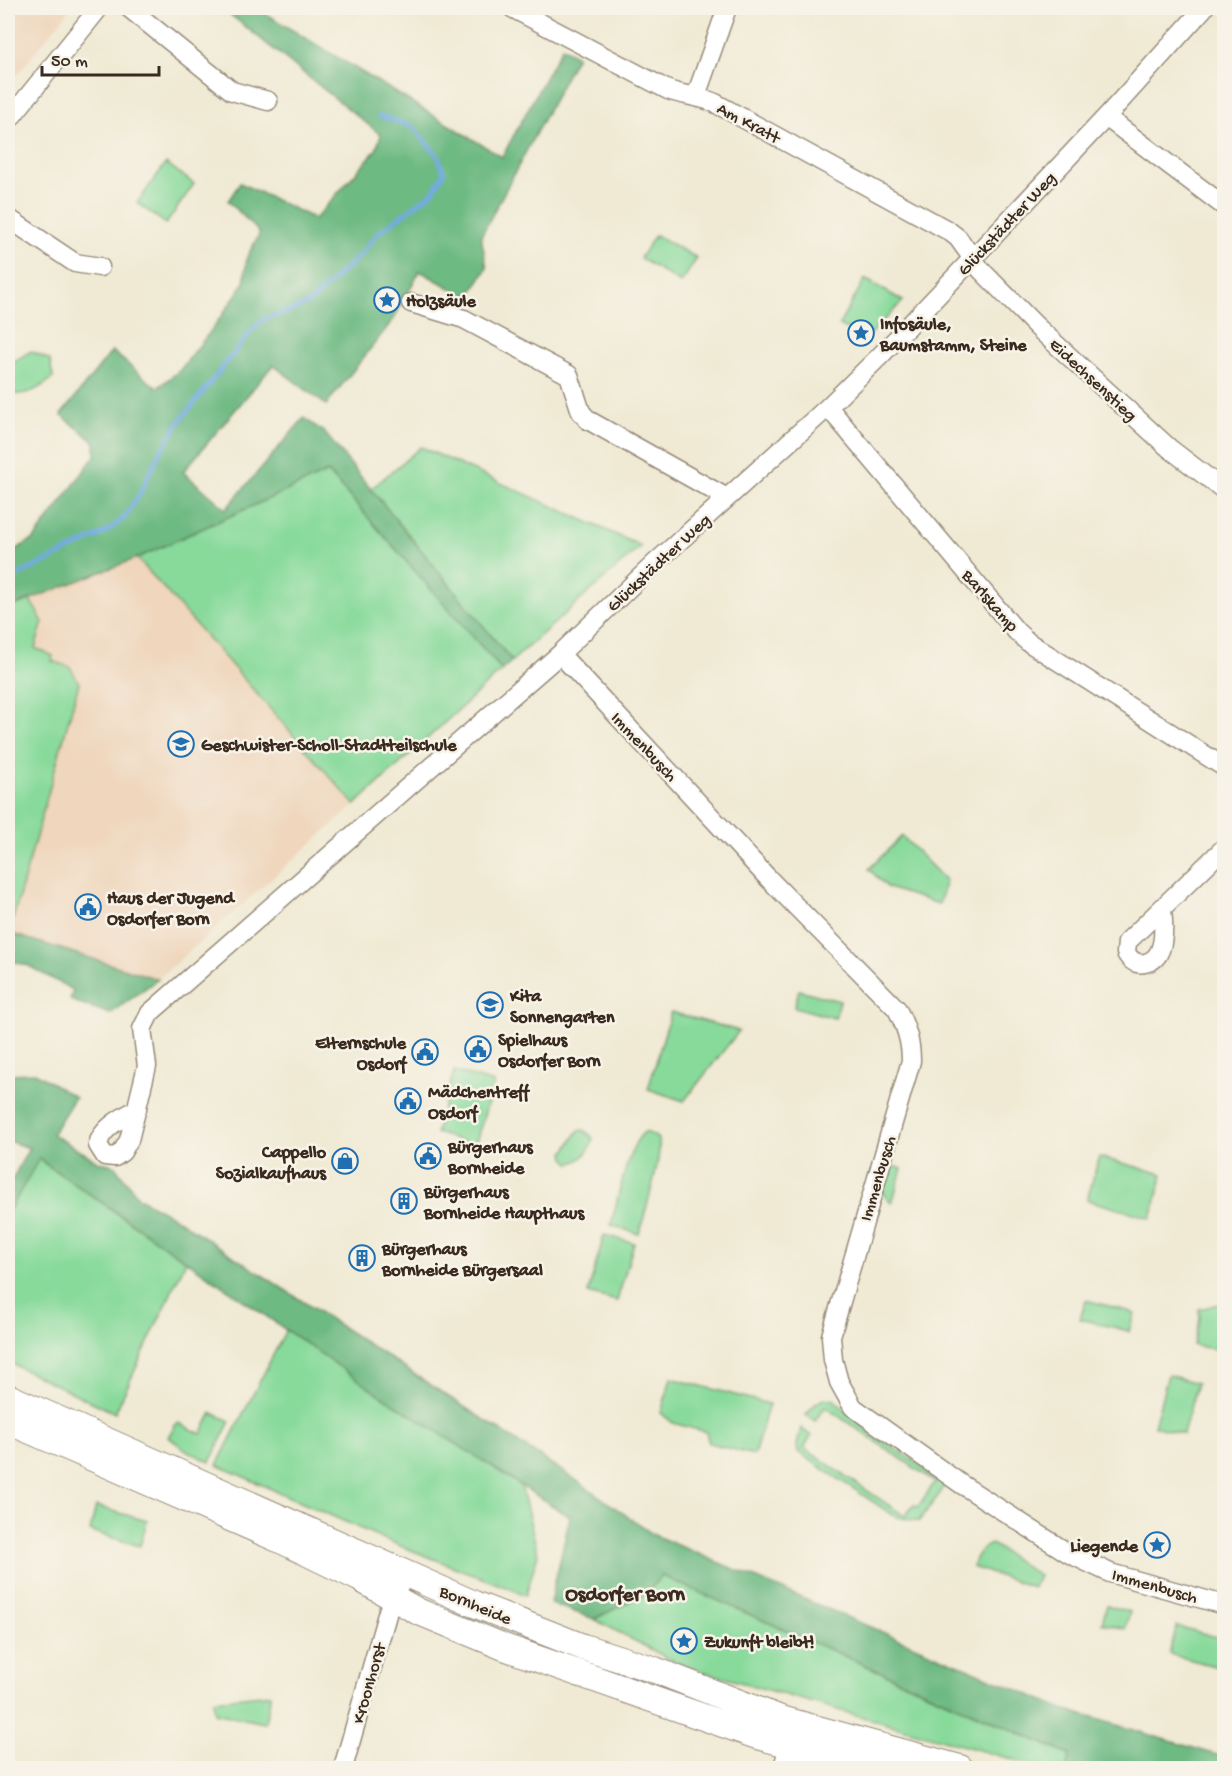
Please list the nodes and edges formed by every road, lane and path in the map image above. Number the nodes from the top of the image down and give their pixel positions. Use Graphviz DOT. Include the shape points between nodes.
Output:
graph roads {
  1 [pos="99,8"];
  2 [pos="129,8"];
  3 [pos="512,8"];
  4 [pos="727,8"];
  5 [pos="1204,8"];
  6 [pos="696,96"];
  7 [pos="268,101"];
  8 [pos="1106,117"];
  9 [pos="8,121"];
  10 [pos="1224,206"];
  11 [pos="8,218"];
  12 [pos="973,258"];
  13 [pos="100,267"];
  14 [pos="411,303"];
  15 [pos="828,407"];
  16 [pos="1224,490"];
  17 [pos="727,498"];
  18 [pos="560,654"];
  19 [pos="1224,767"];
  20 [pos="1224,848"];
  21 [pos="1162,910"];
  22 [pos="137,1109"];
  23 [pos="8,1398"];
  24 [pos="8,1421"];
  25 [pos="404,1573"];
  26 [pos="394,1597"];
  27 [pos="474,1604"];
  28 [pos="1224,1605"];
  29 [pos="786,1744"];
  30 [pos="885,1758"];
  31 [pos="343,1768"];
  32 [pos="960,1768"];
  1 -- 9 [label="street"];
  2 -- 7 [label="street" via="232,91"];
  3 -- 6 [label="street, Am Kratt" via="668,90"];
  4 -- 6 [label="street"];
  5 -- 8 [label="street, Glückstädter Weg"];
  6 -- 12 [label="street, Am Kratt" via="949,231"];
  8 -- 10 [label="street"];
  8 -- 12 [label="street, Glückstädter Weg"];
  11 -- 13 [label="street" via="75,263"];
  12 -- 15 [label="street, Glückstädter Weg"];
  12 -- 16 [label="street, Eidechsenstieg" via="1089,376 1169,448"];
  14 -- 17 [label="street" via="464,319 569,375 581,412 588,420"];
  15 -- 17 [label="street, Glückstädter Weg"];
  15 -- 19 [label="street, Barlskamp" via="1028,642"];
  17 -- 18 [label="street, Glückstädter Weg"];
  18 -- 22 [label="street, Glückstädter Weg" via="150,1013 142,1029 147,1066"];
  18 -- 28 [label="street, Immenbusch" via="897,1010 906,1026 911,1061 831,1336 839,1382 853,1407 961,1484 1068,1553 1110,1573"];
  20 -- 21 [label="street"];
  23 -- 25 [label="street, Bornheide"];
  24 -- 26 [label="street, Bornheide" via="285,1542"];
  25 -- 26 [label="street, Kroonhorst"];
  25 -- 27 [label="street, Bornheide"];
  26 -- 27 [label="street" via="409,1595 444,1605"];
  26 -- 29 [label="street, Bornheide" via="417,1611 504,1647"];
  26 -- 31 [label="street, Kroonhorst"];
  27 -- 29 [label="street, Bornheide" via="583,1647 655,1670"];
  29 -- 30 [label="street"];
  30 -- 32 [label="street"];
}
